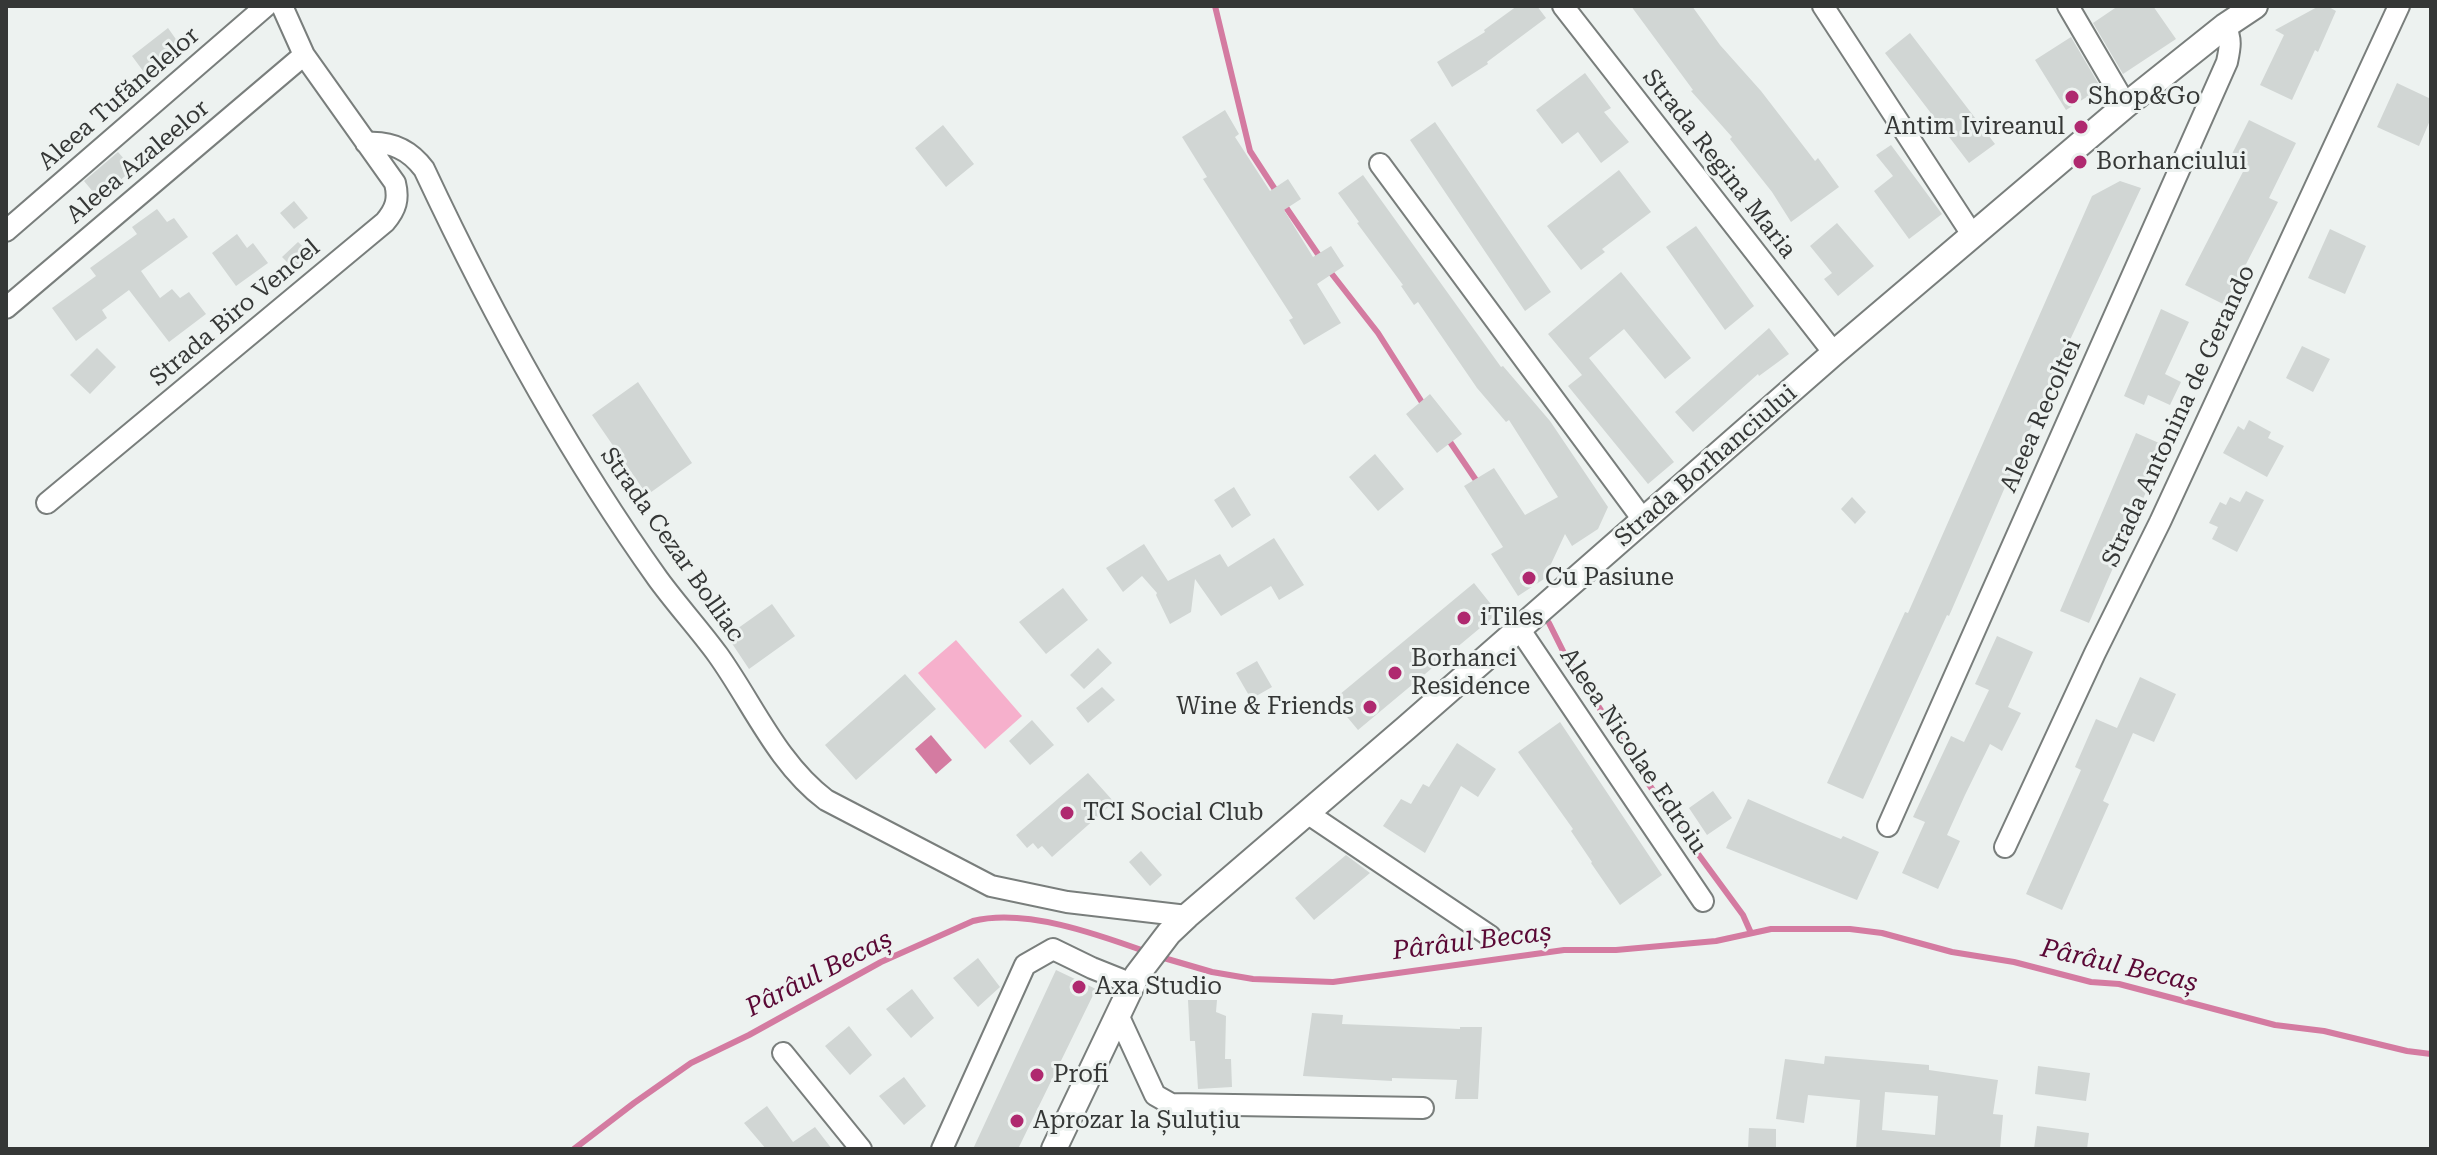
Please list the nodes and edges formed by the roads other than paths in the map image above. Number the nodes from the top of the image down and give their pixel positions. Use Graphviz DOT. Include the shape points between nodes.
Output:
graph roads {
  1 [pos="266,6"];
  2 [pos="282,6"];
  3 [pos="1563,6"];
  4 [pos="1823,6"];
  5 [pos="2068,6"];
  6 [pos="2255,6"];
  7 [pos="2399,6"];
  8 [pos="2225,26"];
  9 [pos="304,55"];
  10 [pos="2126,105"];
  11 [pos="366,143"];
  12 [pos="1380,164"];
  13 [pos="6,231"];
  14 [pos="1973,236"];
  15 [pos="6,308"];
  16 [pos="1834,353"];
  17 [pos="47,503"];
  18 [pos="1644,521"];
  19 [pos="1520,630"];
  20 [pos="1307,813"];
  21 [pos="1888,826"];
  22 [pos="2005,847"];
  23 [pos="1703,901"];
  24 [pos="1187,916"];
  25 [pos="1490,936"];
  26 [pos="1135,979"];
  27 [pos="1119,1017"];
  28 [pos="783,1053"];
  29 [pos="1423,1108"];
  30 [pos="861,1149"];
  31 [pos="942,1149"];
  32 [pos="1054,1149"];
  1 -- 13 [label="street, Aleea Tufănelelor"];
  2 -- 9 [label="street"];
  3 -- 16 [label="street, Strada Regina Maria"];
  4 -- 14 [label="street"];
  5 -- 10 [label="street"];
  6 -- 8 [label="main road, Strada Borhanciului"];
  7 -- 22 [label="street, Strada Antonina de Gerando"];
  8 -- 10 [label="main road, Strada Borhanciului"];
  8 -- 21 [label="street, Aleea Recoltei" via="2231,46 2227,62"];
  9 -- 11 [label="street"];
  9 -- 15 [label="street, Aleea Azaleelor"];
  10 -- 14 [label="main road, Strada Borhanciului"];
  11 -- 17 [label="street, Strada Biro Vencel" via="397,192 394,211 385,222"];
  11 -- 24 [label="street, Strada Cezar Bolliac" via="398,146 424,169 489,304 571,448 806,784 826,800 991,886 1067,902"];
  12 -- 18 [label="street"];
  14 -- 16 [label="main road, Strada Borhanciului"];
  16 -- 18 [label="main road, Strada Borhanciului"];
  18 -- 19 [label="main road, Strada Borhanciului"];
  19 -- 20 [label="main road, Strada Borhanciului"];
  19 -- 23 [label="street, Aleea Nicolae Edroiu"];
  20 -- 24 [label="main road, Strada Borhanciului"];
  20 -- 25 [label="street"];
  24 -- 26 [label="main road, Strada Borhanciului"];
  26 -- 27 [label="main road, Strada Borhanciului"];
  26 -- 31 [label="street" via="1053,949 1025,965"];
  27 -- 29 [label="street" via="1155,1095 1171,1104"];
  27 -- 32 [label="main road, Strada Borhanciului"];
  28 -- 30 [label="street"];
}
